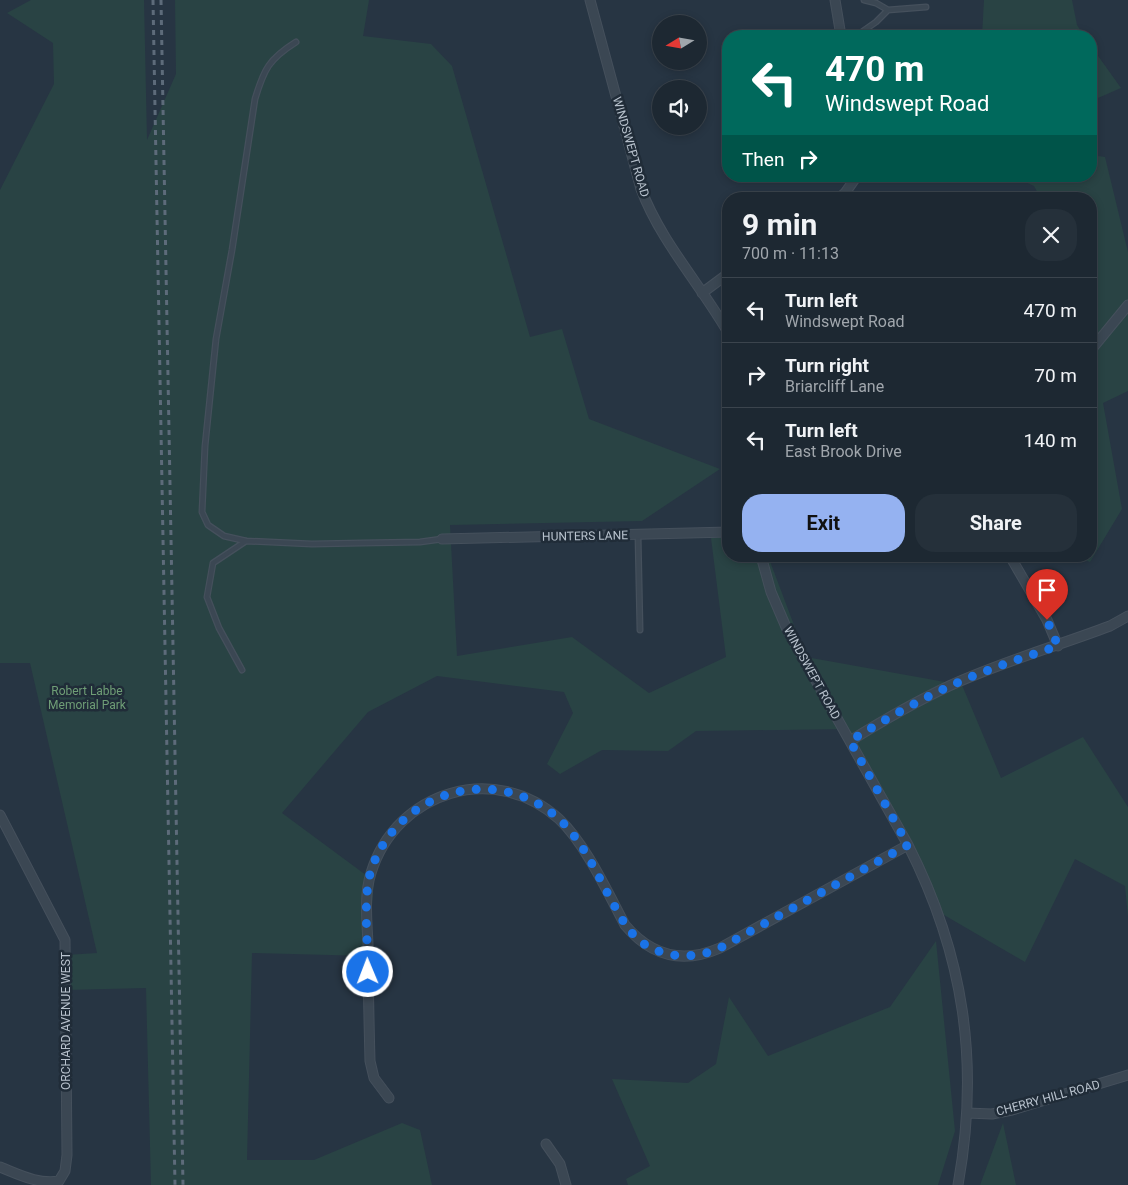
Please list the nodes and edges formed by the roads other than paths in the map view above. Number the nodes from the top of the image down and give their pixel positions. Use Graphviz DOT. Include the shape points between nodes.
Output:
graph roads {
  1 [pos="590,0"];
  2 [pos="835,0"];
  3 [pos="864,0"];
  4 [pos="926,7"];
  5 [pos="888,10"];
  6 [pos="840,30"];
  7 [pos="865,30"];
  8 [pos="296,42"];
  9 [pos="722,278"];
  10 [pos="702,293"];
  11 [pos="1128,305"];
  12 [pos="722,323"];
  13 [pos="1097,343"];
  14 [pos="722,532"];
  15 [pos="638,535"];
  16 [pos="442,539"];
  17 [pos="246,541"];
  18 [pos="763,562"];
  19 [pos="1013,562"];
  20 [pos="1128,616"];
  21 [pos="640,630"];
  22 [pos="1058,646"];
  23 [pos="242,670"];
  24 [pos="850,741"];
  25 [pos="0,815"];
  26 [pos="908,845"];
  27 [pos="1128,1075"];
  28 [pos="388,1098"];
  29 [pos="967,1113"];
  30 [pos="546,1144"];
  31 [pos="0,1167"];
  32 [pos="566,1185"];
  33 [pos="958,1185"];
  1 -- 10 [label="street, WINDSWEPT ROAD" via="644,196 657,225"];
  2 -- 6 [label="street"];
  3 -- 5 [label="lane"];
  4 -- 5 [label="lane"];
  5 -- 7 [label="lane"];
  8 -- 17 [label="lane" via="271,61 255,99 210,390 202,512 208,525 224,536"];
  9 -- 10 [label="street"];
  10 -- 12 [label="street, WINDSWEPT ROAD"];
  11 -- 13 [label="street"];
  14 -- 15 [label="street, HUNTERS LANE"];
  15 -- 16 [label="street, HUNTERS LANE"];
  15 -- 21 [label="lane"];
  16 -- 17 [label="lane" via="332,544"];
  17 -- 23 [label="lane" via="213,563 207,596 219,628"];
  18 -- 24 [label="street, WINDSWEPT ROAD" via="786,627"];
  19 -- 22 [label="street"];
  20 -- 22 [label="street"];
  22 -- 24 [label="street" via="950,686"];
  24 -- 26 [label="street, WINDSWEPT ROAD"];
  25 -- 31 [label="street, ORCHARD AVENUE WEST" via="65,940 67,1155 65,1171 59,1181 52,1183"];
  26 -- 28 [label="street" via="720,948 702,955 681,956 656,950 633,934 580,845 551,812 524,797 497,790 466,790 438,797 412,812 387,838 377,856 368,888 370,1061 374,1078"];
  26 -- 29 [label="street, WINDSWEPT ROAD" via="937,907 958,982 967,1042"];
  27 -- 29 [label="street, CHERRY HILL ROAD" via="1012,1110 992,1114"];
  29 -- 33 [label="street, WINDSWEPT ROAD"];
  30 -- 32 [label="street" via="560,1164"];
}
